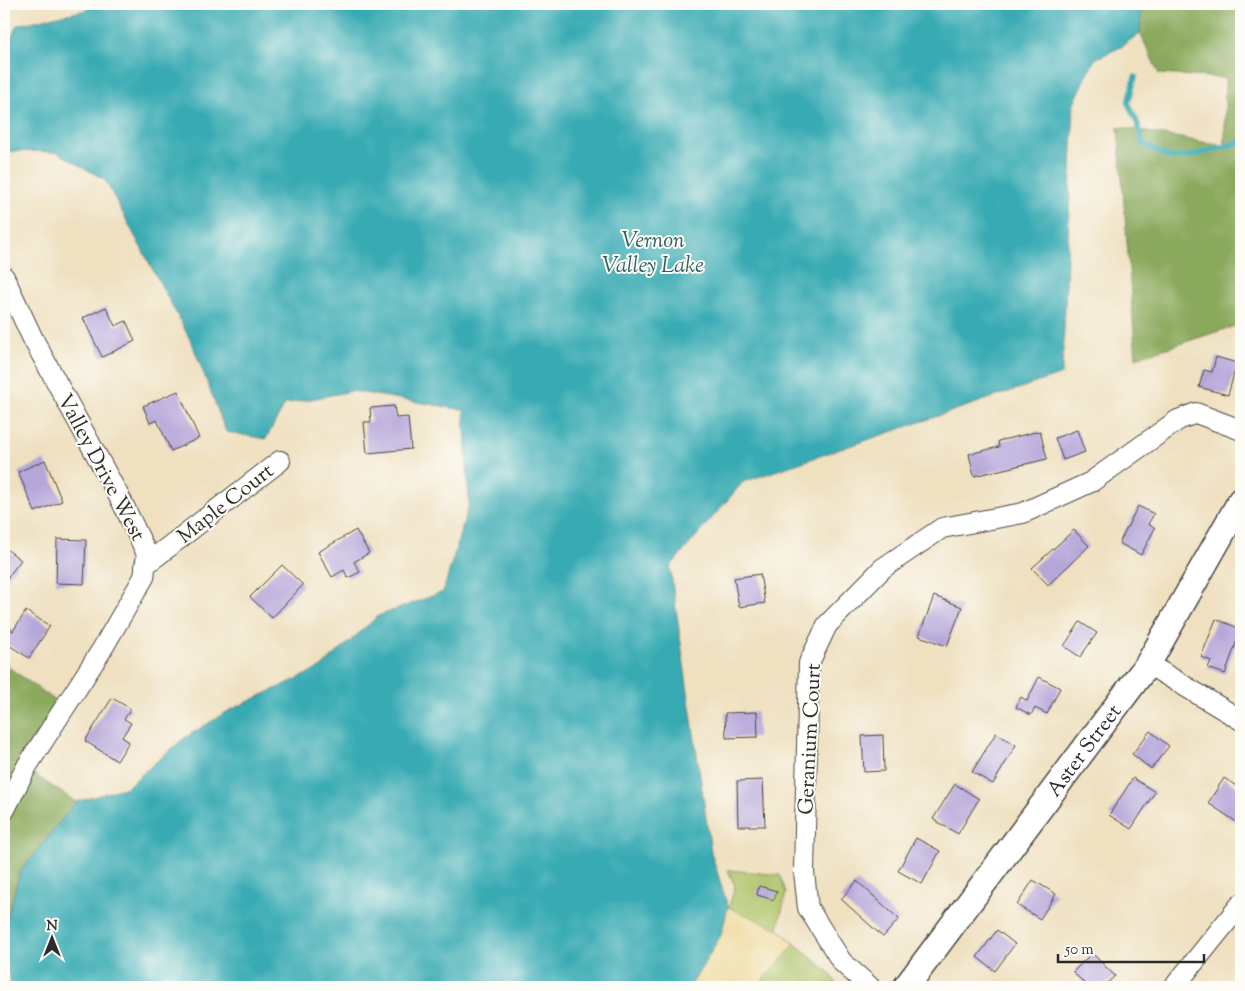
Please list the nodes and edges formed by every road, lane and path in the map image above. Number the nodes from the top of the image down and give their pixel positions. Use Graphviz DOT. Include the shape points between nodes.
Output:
graph roads {
  1 [pos="4,277"];
  2 [pos="1241,430"];
  3 [pos="280,461"];
  4 [pos="1241,500"];
  5 [pos="146,565"];
  6 [pos="1148,664"];
  7 [pos="1241,720"];
  8 [pos="4,810"];
  9 [pos="1241,904"];
  10 [pos="870,987"];
  11 [pos="906,987"];
  12 [pos="1174,987"];
  1 -- 5 [label="street, Valley Drive West" via="33,339 122,502 147,554"];
  2 -- 10 [label="street, Geranium Court" via="1196,413 1178,420 1091,482 1023,513 942,528 883,568 827,625 809,663 804,872 808,908 842,962"];
  3 -- 5 [label="street, Maple Court"];
  4 -- 6 [label="street, Aster Street"];
  5 -- 8 [label="street, Valley Drive West" via="144,577 27,766"];
  6 -- 7 [label="street"];
  6 -- 11 [label="street, Aster Street"];
  9 -- 12 [label="street"];
}
